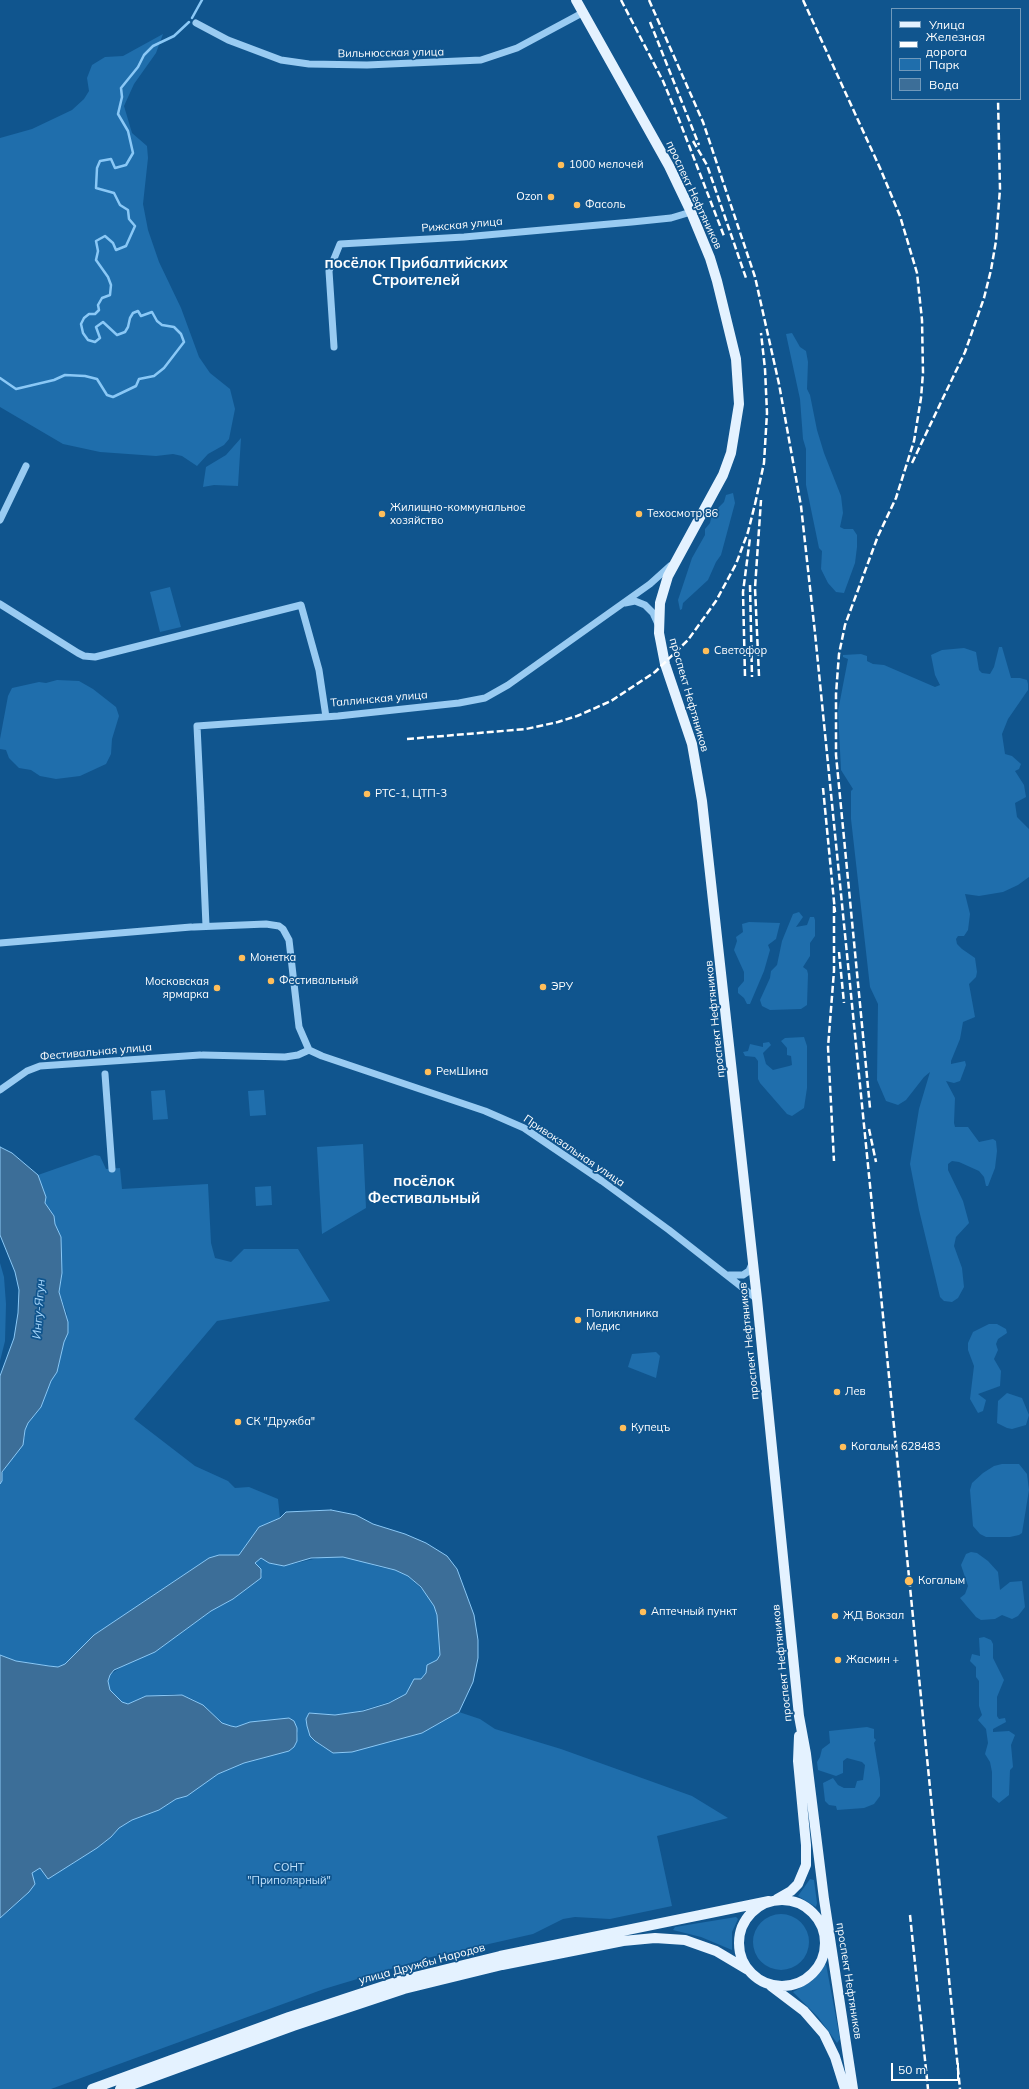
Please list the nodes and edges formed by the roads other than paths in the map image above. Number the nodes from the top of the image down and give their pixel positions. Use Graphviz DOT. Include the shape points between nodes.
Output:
graph roads {
  1 [pos="576,0"];
  2 [pos="584,12"];
  3 [pos="196,23"];
  4 [pos="691,212"];
  5 [pos="334,347"];
  6 [pos="26,466"];
  7 [pos="0,520"];
  8 [pos="676,560"];
  9 [pos="0,604"];
  10 [pos="622,604"];
  11 [pos="658,624"];
  12 [pos="326,717"];
  13 [pos="206,926"];
  14 [pos="0,943"];
  15 [pos="309,1050"];
  16 [pos="104,1062"];
  17 [pos="0,1090"];
  18 [pos="112,1169"];
  19 [pos="753,1262"];
  20 [pos="728,1275"];
  21 [pos="757,1299"];
  22 [pos="799,1716"];
  23 [pos="824,1899"];
  24 [pos="772,1901"];
  25 [pos="824,1935"];
  26 [pos="748,1970"];
  27 [pos="836,1971"];
  28 [pos="766,1983"];
  29 [pos="92,2089"];
  30 [pos="120,2089"];
  31 [pos="845,2089"];
  32 [pos="853,2089"];
  1 -- 2 [label="main road, проспект Нефтяников"];
  2 -- 3 [label="street, Вильнюсская улица" via="517,48 481,60 361,65 309,64 281,60 228,40"];
  2 -- 4 [label="main road, проспект Нефтяников" via="669,166"];
  4 -- 5 [label="street, Рижская улица" via="671,218 632,222 435,239 340,244 329,271"];
  4 -- 8 [label="main road, проспект Нефтяников" via="710,258 727,316 736,359 739,404 728,464"];
  6 -- 7 [label="street"];
  8 -- 10 [label="street, Таллинская улица" via="650,584"];
  8 -- 11 [label="main road, проспект Нефтяников" via="662,593"];
  9 -- 12 [label="street, Таллинская улица" via="84,656 95,657 301,605 319,670"];
  10 -- 11 [label="street" via="635,601 645,605 653,613"];
  10 -- 12 [label="street, Таллинская улица" via="508,685 485,698"];
  11 -- 19 [label="main road, проспект Нефтяников" via="662,654 692,744 702,802"];
  12 -- 13 [label="street" via="197,726"];
  13 -- 14 [label="street"];
  13 -- 15 [label="street" via="266,924 283,929 289,940 299,1027"];
  15 -- 16 [label="street, Фестивальная улица" via="285,1058 201,1055"];
  15 -- 20 [label="street, Привокзальная улица" via="485,1111 524,1128"];
  16 -- 17 [label="street, Фестивальная улица" via="40,1066 27,1071"];
  16 -- 18 [label="street"];
  19 -- 20 [label="street" via="746,1273 739,1276"];
  19 -- 21 [label="main road, проспект Нефтяников"];
  20 -- 21 [label="street, Привокзальная улица"];
  21 -- 22 [label="main road, проспект Нефтяников"];
  22 -- 23 [label="main road, проспект Нефтяников"];
  22 -- 24 [label="main road" via="798,1761 806,1865 798,1884 784,1896"];
  23 -- 25 [label="main road"];
  23 -- 27 [label="main road, проспект Нефтяников"];
  24 -- 25 [label="main road" via="791,1900 807,1907 818,1920"];
  24 -- 26 [label="main road" via="750,1913 739,1932 740,1955"];
  24 -- 29 [label="main road, улица Дружбы Народов" via="500,1956 402,1980 289,2017"];
  25 -- 27 [label="main road"];
  25 -- 28 [label="main road" via="825,1947 822,1958 809,1976 788,1986"];
  26 -- 28 [label="main road"];
  26 -- 30 [label="main road, улица Дружбы Народов" via="716,1951 685,1940 655,1938 623,1941 495,1966 404,1990 292,2026"];
  27 -- 32 [label="main road, проспект Нефтяников"];
  28 -- 31 [label="main road" via="793,2001 815,2022 830,2045"];
}
